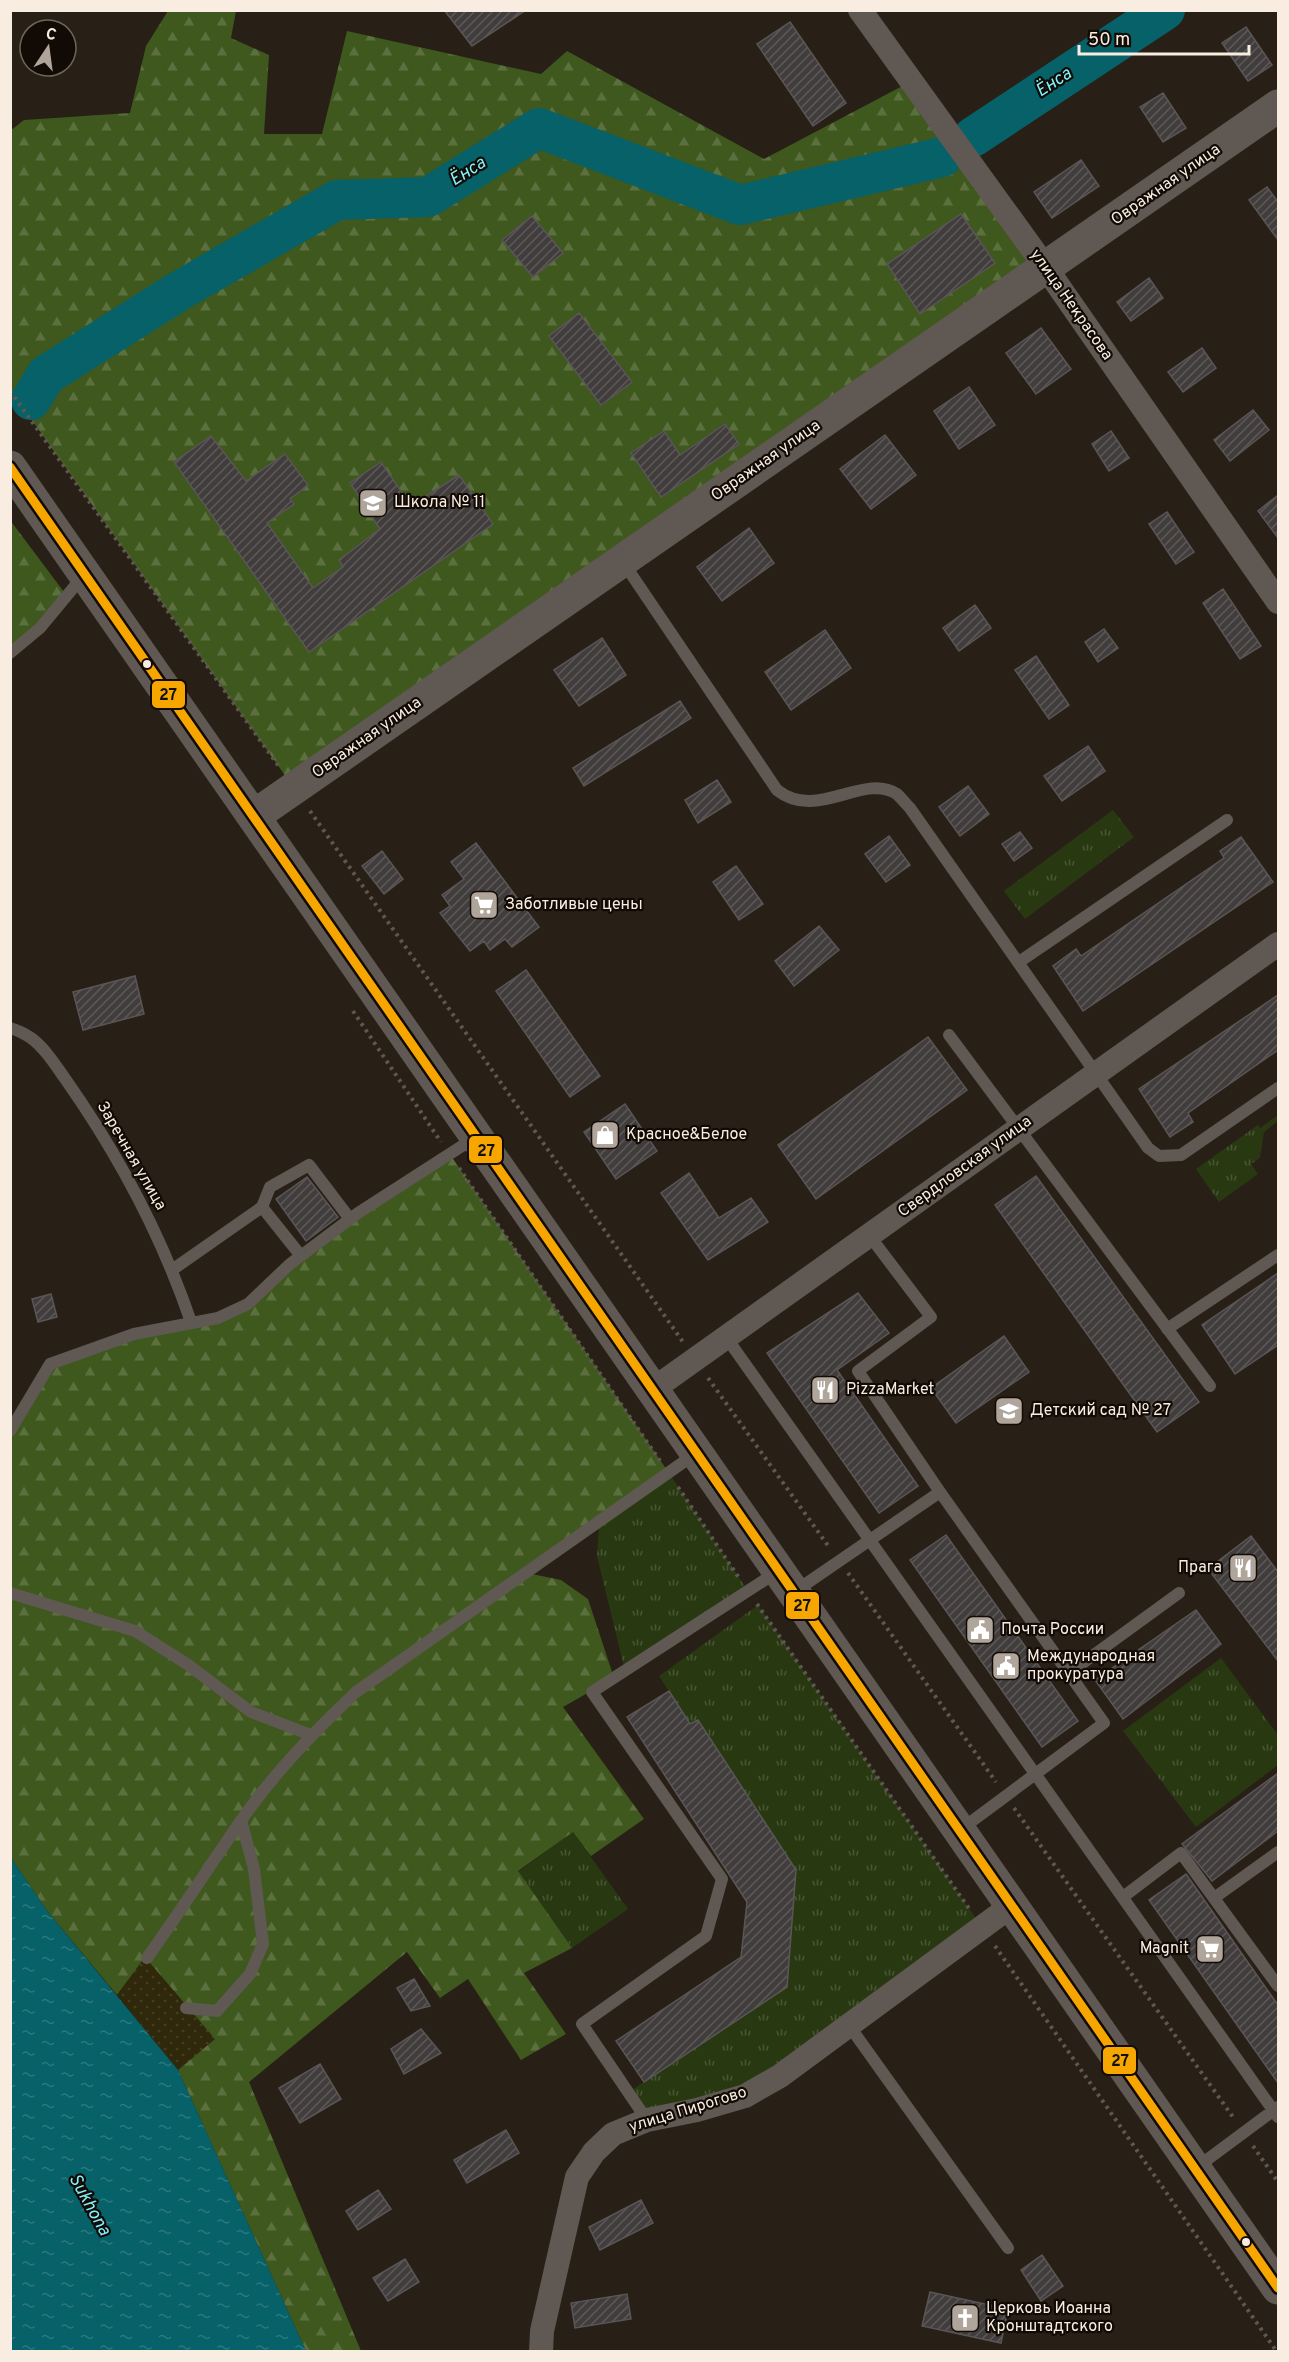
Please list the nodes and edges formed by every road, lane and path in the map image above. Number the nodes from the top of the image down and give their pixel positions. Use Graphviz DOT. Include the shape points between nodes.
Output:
graph roads {
  1 [pos="860,10"];
  2 [pos="1278,106"];
  3 [pos="1046,268"];
  4 [pos="10,391"];
  5 [pos="10,467"];
  6 [pos="622,561"];
  7 [pos="85,574"];
  8 [pos="1278,602"];
  9 [pos="10,653"];
  10 [pos="294,788"];
  11 [pos="254,816"];
  12 [pos="1227,820"];
  13 [pos="1278,944"];
  14 [pos="1020,962"];
  15 [pos="349,1006"];
  16 [pos="10,1028"];
  17 [pos="949,1035"];
  18 [pos="1096,1073"];
  19 [pos="1278,1088"];
  20 [pos="1017,1129"];
  21 [pos="463,1145"];
  22 [pos="262,1207"];
  23 [pos="350,1219"];
  24 [pos="869,1235"];
  25 [pos="1278,1255"];
  26 [pos="301,1256"];
  27 [pos="172,1270"];
  28 [pos="191,1322"];
  29 [pos="1167,1329"];
  30 [pos="726,1337"];
  31 [pos="695,1359"];
  32 [pos="1210,1386"];
  33 [pos="652,1390"];
  34 [pos="10,1431"];
  35 [pos="696,1454"];
  36 [pos="669,1473"];
  37 [pos="940,1492"];
  38 [pos="870,1540"];
  39 [pos="839,1561"];
  40 [pos="786,1582"];
  41 [pos="748,1591"];
  42 [pos="10,1593"];
  43 [pos="1179,1593"];
  44 [pos="1069,1673"];
  45 [pos="311,1735"];
  46 [pos="1035,1774"];
  47 [pos="1000,1788"];
  48 [pos="1013,1807"];
  49 [pos="241,1820"];
  50 [pos="959,1831"];
  51 [pos="1278,1852"];
  52 [pos="1123,1897"];
  53 [pos="1214,1898"];
  54 [pos="1011,1906"];
  55 [pos="982,1927"];
  56 [pos="147,1958"];
  57 [pos="1278,1986"];
  58 [pos="186,2008"];
  59 [pos="848,2024"];
  60 [pos="1277,2111"];
  61 [pos="647,2120"];
  62 [pos="1244,2133"];
  63 [pos="1195,2169"];
  64 [pos="1278,2182"];
  65 [pos="1008,2248"];
  66 [pos="1278,2288"];
  67 [pos="541,2352"];
  68 [pos="1277,2352"];
  1 -- 3 [label="street, улица Некрасова"];
  2 -- 3 [label="main road, Овражная улица"];
  3 -- 6 [label="main road, Овражная улица"];
  3 -- 8 [label="street, улица Некрасова"];
  4 -- 10 [label="path"];
  5 -- 7 [label="main road"];
  6 -- 10 [label="main road, Овражная улица"];
  6 -- 14 [label="lane" via="777,790 799,802 878,789 896,794"];
  7 -- 9 [label="lane" via="40,628"];
  7 -- 11 [label="main road"];
  10 -- 11 [label="main road, Овражная улица"];
  10 -- 31 [label="path"];
  11 -- 21 [label="main road"];
  12 -- 14 [label="lane"];
  13 -- 18 [label="street, Свердловская улица"];
  14 -- 18 [label="lane"];
  15 -- 21 [label="path"];
  16 -- 27 [label="lane, Заречная улица" via="38,1044 87,1110"];
  17 -- 20 [label="lane"];
  18 -- 19 [label="lane" via="1148,1149 1159,1156 1181,1155"];
  18 -- 20 [label="street, Свердловская улица"];
  20 -- 24 [label="street, Свердловская улица"];
  20 -- 29 [label="lane"];
  21 -- 23 [label="lane"];
  21 -- 33 [label="main road"];
  21 -- 36 [label="path"];
  22 -- 23 [label="lane" via="270,1187 309,1165"];
  22 -- 26 [label="lane"];
  22 -- 27 [label="lane"];
  23 -- 26 [label="lane"];
  24 -- 30 [label="street, Свердловская улица"];
  24 -- 37 [label="lane" via="931,1317 858,1371"];
  25 -- 29 [label="lane"];
  26 -- 28 [label="lane" via="248,1304 218,1318"];
  27 -- 28 [label="lane, Заречная улица"];
  28 -- 34 [label="lane" via="134,1334 50,1364"];
  29 -- 32 [label="lane"];
  30 -- 31 [label="street, Свердловская улица"];
  30 -- 38 [label="lane"];
  31 -- 33 [label="street, Свердловская улица"];
  31 -- 39 [label="path"];
  33 -- 35 [label="main road"];
  35 -- 36 [label="lane"];
  35 -- 40 [label="main road"];
  36 -- 41 [label="path"];
  36 -- 45 [label="lane" via="356,1692"];
  37 -- 38 [label="lane"];
  37 -- 44 [label="lane"];
  38 -- 39 [label="lane"];
  38 -- 46 [label="lane"];
  39 -- 40 [label="lane"];
  39 -- 47 [label="path"];
  40 -- 41 [label="lane"];
  40 -- 50 [label="main road"];
  41 -- 55 [label="path"];
  41 -- 61 [label="lane" via="592,1692 722,1879 706,1936 582,2024"];
  42 -- 45 [label="lane" via="135,1631 251,1712"];
  43 -- 44 [label="lane"];
  44 -- 46 [label="lane" via="1104,1724"];
  45 -- 49 [label="lane"];
  46 -- 50 [label="lane"];
  46 -- 52 [label="lane"];
  48 -- 62 [label="path"];
  49 -- 56 [label="lane"];
  49 -- 58 [label="lane" via="255,1869 263,1944 250,1974 217,2011"];
  50 -- 54 [label="main road"];
  51 -- 53 [label="lane"];
  52 -- 53 [label="lane" via="1181,1853"];
  52 -- 60 [label="lane"];
  53 -- 57 [label="lane"];
  54 -- 55 [label="street, улица Пирогово"];
  54 -- 63 [label="main road"];
  55 -- 59 [label="street, улица Пирогово"];
  55 -- 68 [label="path"];
  59 -- 61 [label="street, улица Пирогово" via="780,2076 745,2096"];
  59 -- 65 [label="lane"];
  60 -- 62 [label="lane"];
  61 -- 67 [label="street, улица Пирогово" via="613,2134 594,2152 577,2177 542,2331"];
  62 -- 63 [label="lane"];
  62 -- 64 [label="path"];
  63 -- 66 [label="main road"];
}
